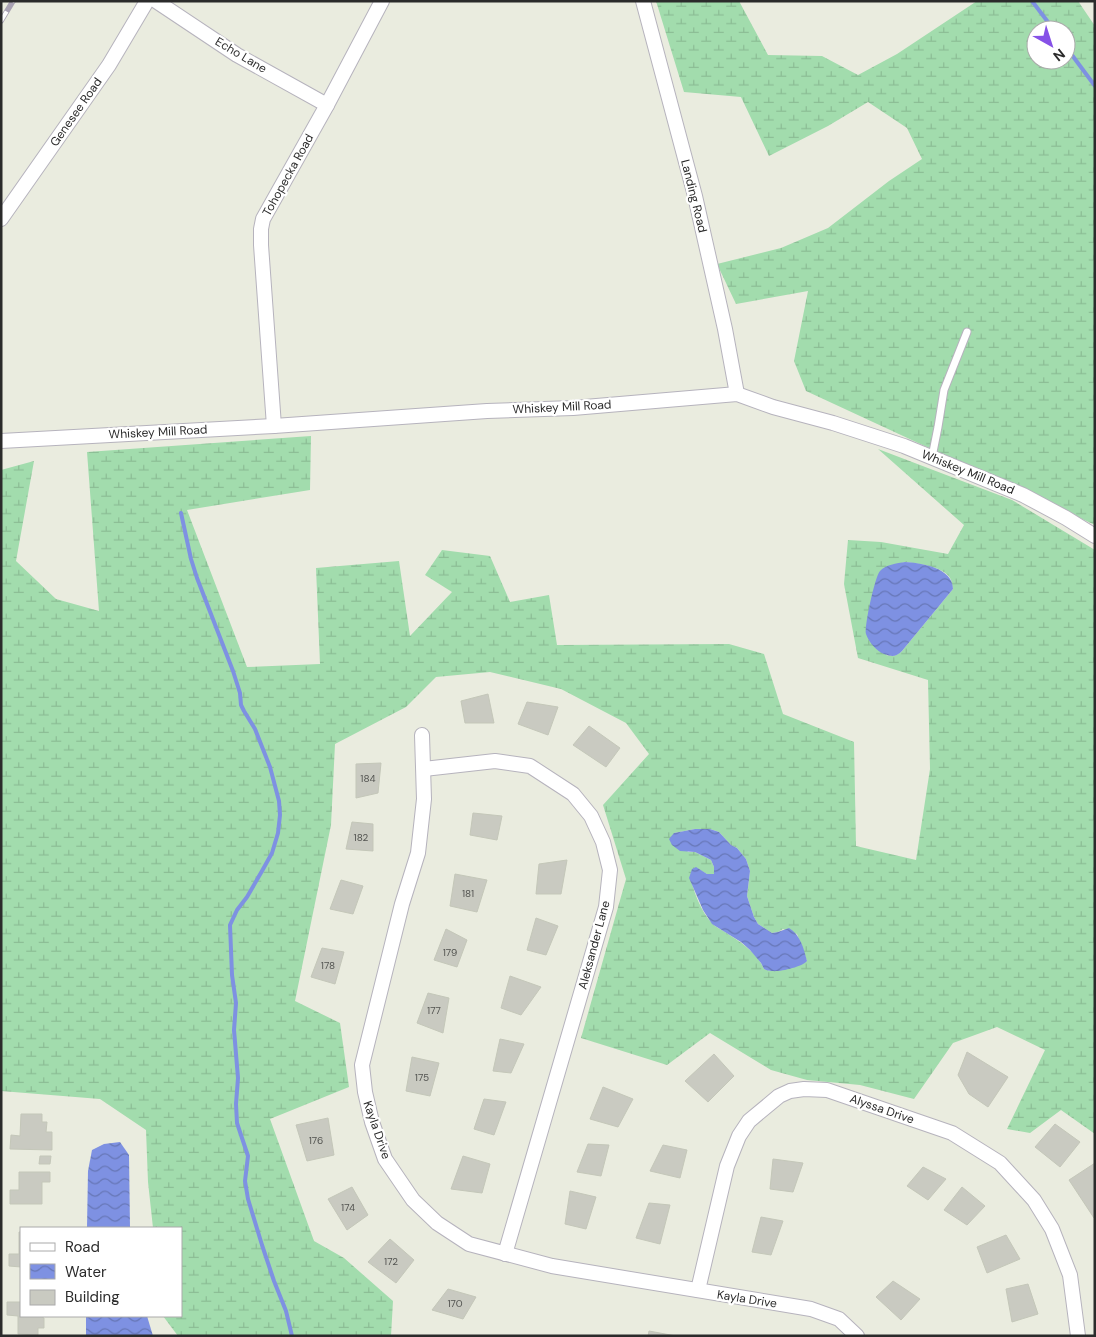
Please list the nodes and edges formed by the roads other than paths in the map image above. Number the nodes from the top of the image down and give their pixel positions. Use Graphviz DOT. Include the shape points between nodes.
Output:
graph roads {
  1 [pos="147,1"];
  2 [pos="156,1"];
  3 [pos="382,1"];
  4 [pos="643,1"];
  5 [pos="327,105"];
  6 [pos="1,219"];
  7 [pos="966,332"];
  8 [pos="737,394"];
  9 [pos="274,426"];
  10 [pos="1,441"];
  11 [pos="932,457"];
  12 [pos="1095,536"];
  13 [pos="422,736"];
  14 [pos="424,769"];
  15 [pos="505,1254"];
  16 [pos="698,1290"];
  17 [pos="858,1336"];
  18 [pos="1078,1336"];
  1 -- 6 [label="street, Genesee Road" via="109,65"];
  2 -- 5 [label="street, Echo Lane" via="238,55"];
  3 -- 5 [label="street, Tohopecka Road"];
  4 -- 8 [label="street, Landing Road" via="695,196"];
  5 -- 9 [label="street, Tohopecka Road" via="268,209 261,229"];
  7 -- 11 [label="lane" via="944,390"];
  8 -- 9 [label="street, Whiskey Mill Road" via="573,408"];
  8 -- 11 [label="street, Whiskey Mill Road"];
  9 -- 10 [label="street, Whiskey Mill Road"];
  11 -- 12 [label="street, Whiskey Mill Road" via="1023,495"];
  13 -- 14 [label="street, Kayla Drive"];
  14 -- 15 [label="street, Kayla Drive" via="418,853 362,1065 364,1092 385,1159 413,1200 438,1223 469,1244"];
  14 -- 15 [label="street, Aleksander Lane" via="495,761 530,766 573,794 591,816 603,842 610,870 606,907"];
  15 -- 16 [label="street, Kayla Drive" via="552,1266"];
  16 -- 17 [label="street, Kayla Drive" via="812,1309 839,1319"];
  16 -- 18 [label="street, Alyssa Drive" via="727,1166 744,1128 779,1096 804,1089 827,1090 952,1133 1000,1163 1034,1200 1052,1229 1070,1275"];
}
